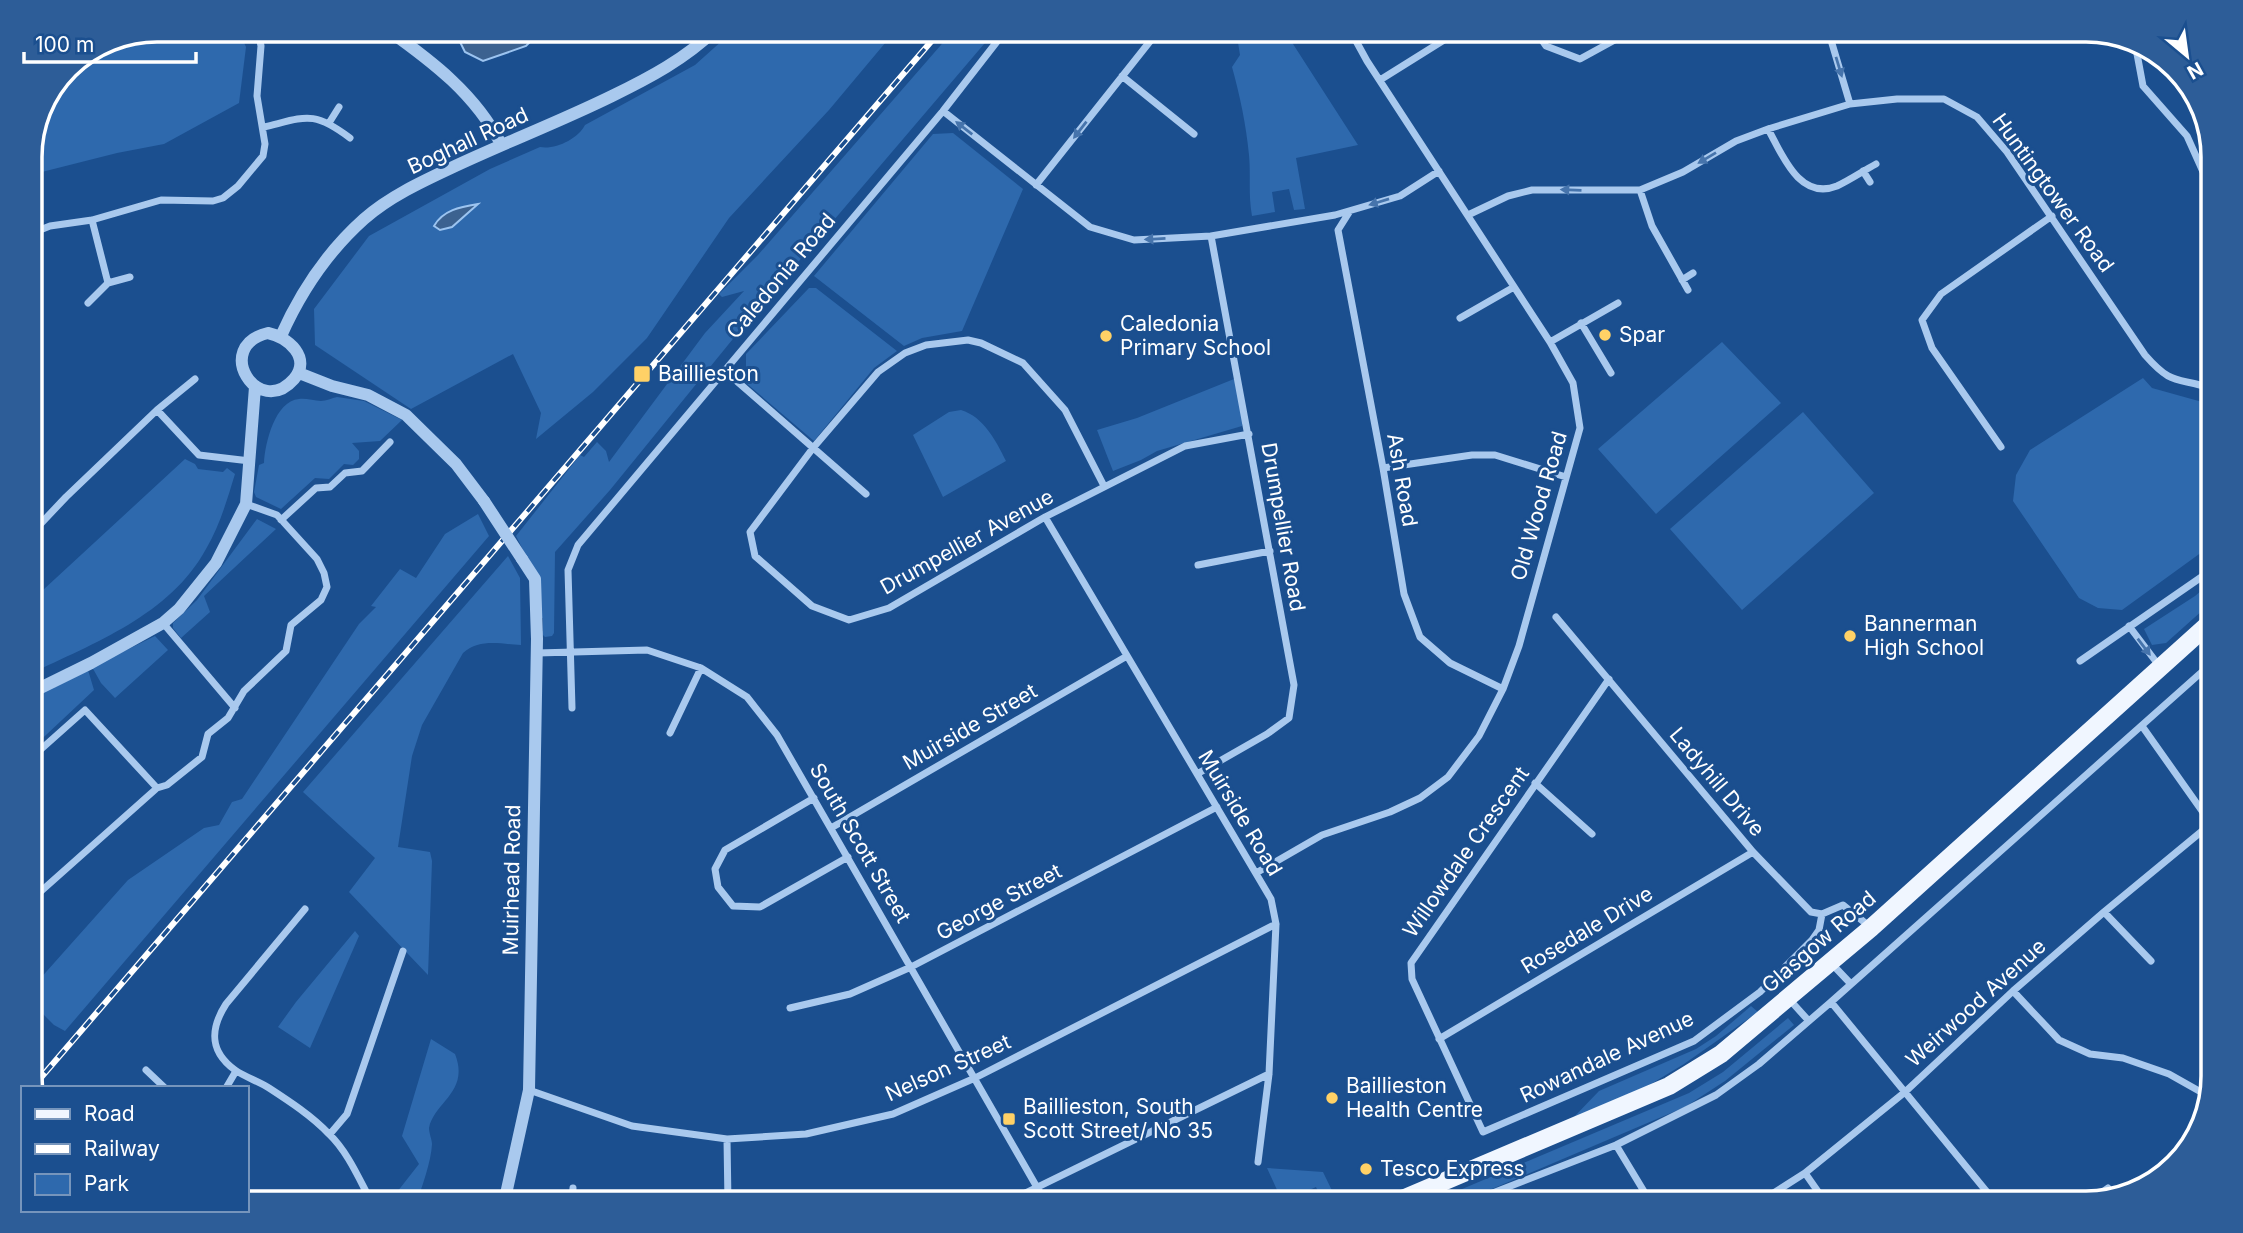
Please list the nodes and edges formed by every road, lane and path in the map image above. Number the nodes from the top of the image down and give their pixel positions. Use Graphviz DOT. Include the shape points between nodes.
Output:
graph roads {
  1 [pos="260,42"];
  2 [pos="405,42"];
  3 [pos="701,42"];
  4 [pos="997,42"];
  5 [pos="1149,42"];
  6 [pos="1357,42"];
  7 [pos="1441,42"];
  8 [pos="1543,42"];
  9 [pos="1611,42"];
  10 [pos="1832,42"];
  11 [pos="2137,54"];
  12 [pos="1122,76"];
  13 [pos="1380,80"];
  14 [pos="1850,104"];
  15 [pos="339,107"];
  16 [pos="943,111"];
  17 [pos="329,123"];
  18 [pos="264,127"];
  19 [pos="1768,129"];
  20 [pos="1194,134"];
  21 [pos="349,138"];
  22 [pos="501,144"];
  23 [pos="1876,164"];
  24 [pos="2201,167"];
  25 [pos="1439,171"];
  26 [pos="1863,171"];
  27 [pos="1870,182"];
  28 [pos="1037,185"];
  29 [pos="1640,190"];
  30 [pos="1350,211"];
  31 [pos="1468,215"];
  32 [pos="2052,216"];
  33 [pos="1320,218"];
  34 [pos="92,220"];
  35 [pos="42,229"];
  36 [pos="1338,230"];
  37 [pos="1211,236"];
  38 [pos="1693,273"];
  39 [pos="130,277"];
  40 [pos="1682,280"];
  41 [pos="108,283"];
  42 [pos="1514,287"];
  43 [pos="1688,290"];
  44 [pos="88,303"];
  45 [pos="1618,303"];
  46 [pos="1460,318"];
  47 [pos="1581,323"];
  48 [pos="281,336"];
  49 [pos="1550,342"];
  50 [pos="724,370"];
  51 [pos="299,373"];
  52 [pos="1611,373"];
  53 [pos="195,379"];
  54 [pos="255,387"];
  55 [pos="2201,387"];
  56 [pos="158,410"];
  57 [pos="1248,434"];
  58 [pos="390,442"];
  59 [pos="2001,447"];
  60 [pos="813,448"];
  61 [pos="250,461"];
  62 [pos="1383,468"];
  63 [pos="1566,477"];
  64 [pos="1104,486"];
  65 [pos="866,494"];
  66 [pos="246,503"];
  67 [pos="1045,517"];
  68 [pos="281,520"];
  69 [pos="42,522"];
  70 [pos="1270,551"];
  71 [pos="1198,565"];
  72 [pos="2201,577"];
  73 [pos="1556,617"];
  74 [pos="163,623"];
  75 [pos="2129,626"];
  76 [pos="2201,631"];
  77 [pos="570,652"];
  78 [pos="537,653"];
  79 [pos="1127,656"];
  80 [pos="2080,661"];
  81 [pos="2160,667"];
  82 [pos="701,668"];
  83 [pos="2201,673"];
  84 [pos="1609,679"];
  85 [pos="42,687"];
  86 [pos="1503,689"];
  87 [pos="235,708"];
  88 [pos="572,708"];
  89 [pos="2142,726"];
  90 [pos="670,733"];
  91 [pos="42,748"];
  92 [pos="1197,774"];
  93 [pos="1535,783"];
  94 [pos="157,788"];
  95 [pos="814,799"];
  96 [pos="1217,807"];
  97 [pos="2201,807"];
  98 [pos="831,828"];
  99 [pos="1592,834"];
  100 [pos="2201,834"];
  101 [pos="1753,852"];
  102 [pos="848,857"];
  103 [pos="1256,873"];
  104 [pos="42,890"];
  105 [pos="305,909"];
  106 [pos="2104,912"];
  107 [pos="1822,914"];
  108 [pos="1276,924"];
  109 [pos="1871,928"];
  110 [pos="403,951"];
  111 [pos="2151,961"];
  112 [pos="1831,962"];
  113 [pos="911,967"];
  114 [pos="1850,983"];
  115 [pos="2013,991"];
  116 [pos="1788,999"];
  117 [pos="1830,1002"];
  118 [pos="790,1008"];
  119 [pos="1808,1020"];
  120 [pos="1439,1039"];
  121 [pos="146,1070"];
  122 [pos="236,1071"];
  123 [pos="1269,1074"];
  124 [pos="975,1078"];
  125 [pos="163,1086"];
  126 [pos="227,1086"];
  127 [pos="528,1090"];
  128 [pos="1905,1092"];
  129 [pos="2200,1092"];
  130 [pos="1483,1132"];
  131 [pos="330,1134"];
  132 [pos="727,1139"];
  133 [pos="1616,1145"];
  134 [pos="1258,1162"];
  135 [pos="1805,1172"];
  136 [pos="573,1188"];
  137 [pos="1038,1189"];
  138 [pos="365,1191"];
  139 [pos="507,1191"];
  140 [pos="573,1191"];
  141 [pos="728,1191"];
  142 [pos="1033,1191"];
  143 [pos="1421,1191"];
  144 [pos="1498,1191"];
  145 [pos="1644,1191"];
  146 [pos="1776,1191"];
  147 [pos="1818,1191"];
  148 [pos="1986,1191"];
  1 -- 18 [label="street" via="257,96"];
  2 -- 22 [label="street" via="436,64 473,101"];
  3 -- 22 [label="street, Boghall Road" via="638,83"];
  4 -- 16 [label="street, Caledonia Road"];
  5 -- 12 [label="street"];
  6 -- 13 [label="street, Old Wood Road"];
  7 -- 13 [label="street"];
  8 -- 9 [label="street" via="1580,59"];
  10 -- 14 [label="street, one-way"];
  11 -- 24 [label="street" via="2143,86 2187,136"];
  12 -- 20 [label="street"];
  12 -- 28 [label="street, one-way"];
  13 -- 25 [label="street, Old Wood Road"];
  14 -- 19 [label="street, Huntingtower Road"];
  14 -- 32 [label="street, Huntingtower Road" via="1944,99 1977,117"];
  15 -- 17 [label="street"];
  28 -- 16 [label="street, one-way"];
  16 -- 50 [label="street, Caledonia Road"];
  17 -- 18 [label="street" via="310,118"];
  17 -- 21 [label="street"];
  18 -- 34 [label="street" via="264,156 223,198 161,200"];
  19 -- 26 [label="street" via="1793,174 1806,185 1833,187"];
  19 -- 29 [label="street, Huntingtower Road, one-way"];
  22 -- 48 [label="street, Boghall Road" via="418,184 366,218 324,260"];
  23 -- 26 [label="street"];
  25 -- 30 [label="street, one-way" via="1400,196"];
  25 -- 31 [label="street, Old Wood Road"];
  26 -- 27 [label="street"];
  37 -- 28 [label="street, one-way" via="1134,240 1090,228"];
  29 -- 31 [label="street, Huntingtower Road, one-way" via="1532,190 1507,196"];
  29 -- 40 [label="street" via="1652,226"];
  30 -- 33 [label="street"];
  30 -- 36 [label="street"];
  31 -- 42 [label="street, Old Wood Road"];
  32 -- 55 [label="street, Huntingtower Road" via="2145,355 2174,381"];
  32 -- 59 [label="street" via="1941,294 1922,320 1932,348"];
  33 -- 36 [label="street"];
  33 -- 37 [label="street"];
  34 -- 35 [label="street"];
  34 -- 41 [label="street"];
  36 -- 62 [label="street, Ash Road"];
  37 -- 57 [label="street, Drumpellier Road"];
  38 -- 40 [label="street"];
  39 -- 41 [label="street"];
  40 -- 43 [label="street"];
  41 -- 44 [label="street"];
  42 -- 46 [label="street"];
  42 -- 49 [label="street, Old Wood Road"];
  45 -- 47 [label="street"];
  47 -- 49 [label="street"];
  47 -- 52 [label="street"];
  48 -- 51 [label="street" via="295,348"];
  48 -- 54 [label="street" via="258,335 245,349 242,368"];
  49 -- 63 [label="street, Old Wood Road" via="1573,383 1580,428"];
  50 -- 60 [label="street"];
  50 -- 77 [label="street, Caledonia Road" via="578,545 568,570"];
  51 -- 54 [label="street" via="279,389"];
  51 -- 78 [label="street, Muirhead Road, bridge" via="368,395 406,415 456,464 535,579"];
  53 -- 56 [label="street"];
  54 -- 61 [label="street"];
  56 -- 61 [label="street" via="199,455"];
  56 -- 69 [label="street"];
  57 -- 64 [label="street, Drumpellier Avenue" via="1185,446"];
  57 -- 70 [label="street, Drumpellier Road"];
  58 -- 68 [label="street" via="362,471 345,473 330,487 316,488"];
  60 -- 64 [label="street, Drumpellier Avenue" via="877,372 926,345 968,340 1023,363 1065,410"];
  60 -- 65 [label="street"];
  60 -- 67 [label="street, Drumpellier Avenue" via="750,532 755,555 812,606 849,620 889,608"];
  61 -- 66 [label="street"];
  62 -- 63 [label="street" via="1495,455"];
  62 -- 86 [label="street, Ash Road" via="1404,594 1420,637 1450,663"];
  63 -- 86 [label="street, Old Wood Road"];
  64 -- 67 [label="street, Drumpellier Avenue"];
  66 -- 68 [label="street"];
  66 -- 74 [label="street" via="216,563"];
  67 -- 79 [label="street, Muirside Road"];
  68 -- 87 [label="street" via="317,559 327,587 321,600 291,625 286,651 244,691"];
  70 -- 71 [label="street"];
  70 -- 92 [label="street, Drumpellier Road" via="1294,685 1289,718"];
  72 -- 75 [label="street"];
  73 -- 84 [label="street, Ladyhill Drive"];
  74 -- 85 [label="street"];
  74 -- 87 [label="street"];
  75 -- 80 [label="street"];
  75 -- 81 [label="street, one-way"];
  76 -- 81 [label="main road, Glasgow Road"];
  77 -- 78 [label="street, South Scott Street"];
  77 -- 82 [label="street, South Scott Street" via="647,650"];
  77 -- 88 [label="street, Caledonia Road"];
  78 -- 127 [label="street, Muirhead Road"];
  79 -- 92 [label="street, Muirside Road"];
  79 -- 98 [label="street, Muirside Street"];
  81 -- 109 [label="main road, Glasgow Road"];
  82 -- 90 [label="street"];
  82 -- 95 [label="street, South Scott Street" via="747,697 777,735"];
  83 -- 89 [label="street"];
  84 -- 93 [label="street, Willowdale Crescent"];
  84 -- 101 [label="street, Ladyhill Drive"];
  86 -- 103 [label="street, Old Wood Road" via="1479,736 1448,777 1420,798 1322,835"];
  87 -- 94 [label="street" via="208,734 202,757"];
  89 -- 97 [label="street"];
  89 -- 114 [label="street"];
  91 -- 94 [label="street" via="85,710"];
  92 -- 96 [label="street, Muirside Road"];
  93 -- 99 [label="street"];
  93 -- 120 [label="street, Willowdale Crescent" via="1411,963 1412,979"];
  94 -- 104 [label="street"];
  95 -- 98 [label="street, South Scott Street"];
  95 -- 102 [label="street" via="725,850 715,869 718,887 733,906 760,907"];
  96 -- 103 [label="street, Muirside Road"];
  96 -- 113 [label="street, George Street"];
  98 -- 102 [label="street, South Scott Street"];
  100 -- 106 [label="street, Weirwood Avenue"];
  101 -- 107 [label="street, Ladyhill Drive" via="1811,912"];
  101 -- 120 [label="street, Rosedale Drive"];
  102 -- 113 [label="street, South Scott Street"];
  103 -- 108 [label="street, Muirside Road" via="1271,899"];
  105 -- 122 [label="street" via="217,1019 213,1039 220,1055"];
  106 -- 111 [label="street"];
  106 -- 115 [label="street, Weirwood Avenue"];
  107 -- 109 [label="street" via="1843,905"];
  107 -- 130 [label="street, Rowandale Avenue" via="1812,940 1760,992 1694,1041"];
  108 -- 123 [label="street, Muirside Road"];
  108 -- 124 [label="street, Nelson Street"];
  109 -- 112 [label="main road, Glasgow Road"];
  110 -- 131 [label="street" via="348,1114"];
  112 -- 114 [label="street"];
  112 -- 116 [label="main road, Glasgow Road"];
  113 -- 118 [label="street, George Street" via="850,994"];
  113 -- 124 [label="street, South Scott Street"];
  114 -- 117 [label="street"];
  115 -- 128 [label="street, Weirwood Avenue"];
  115 -- 129 [label="street" via="2059,1040 2090,1054 2123,1058 2168,1074"];
  116 -- 119 [label="street"];
  116 -- 143 [label="main road, Glasgow Road" via="1721,1054 1669,1086"];
  117 -- 119 [label="street"];
  117 -- 128 [label="street"];
  119 -- 133 [label="street" via="1716,1095"];
  120 -- 130 [label="street, Willowdale Crescent"];
  121 -- 125 [label="street"];
  122 -- 126 [label="street"];
  122 -- 131 [label="street" via="267,1086"];
  123 -- 134 [label="street, Muirside Road"];
  123 -- 137 [label="street"];
  124 -- 132 [label="street, Nelson Street" via="893,1114 806,1134"];
  124 -- 137 [label="street, South Scott Street"];
  127 -- 132 [label="street, Nelson Street" via="632,1126"];
  127 -- 139 [label="street, Muirhead Road"];
  128 -- 135 [label="street, Weirwood Avenue"];
  128 -- 148 [label="street"];
  131 -- 138 [label="street"];
  132 -- 141 [label="street"];
  133 -- 144 [label="street"];
  133 -- 145 [label="street"];
  135 -- 146 [label="street, Weirwood Avenue"];
  135 -- 147 [label="street"];
  136 -- 140 [label="street"];
  137 -- 142 [label="street"];
}
